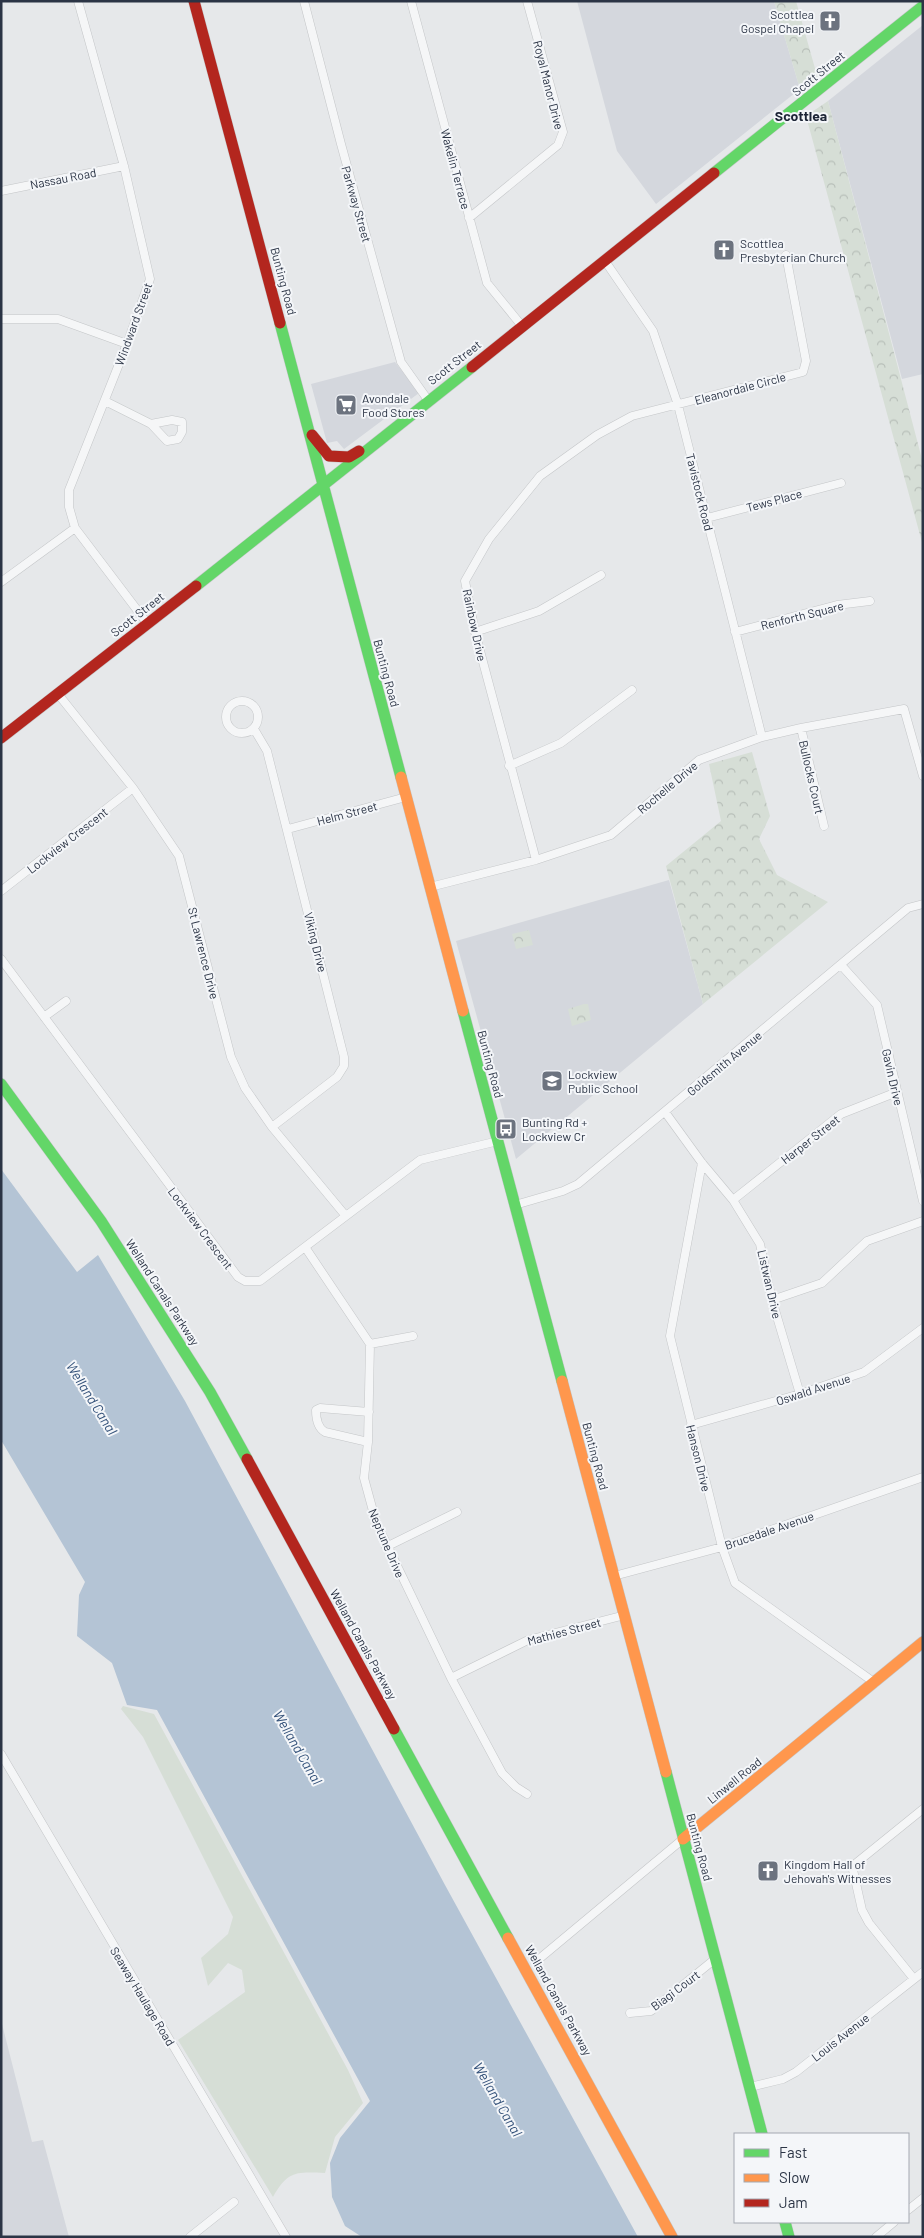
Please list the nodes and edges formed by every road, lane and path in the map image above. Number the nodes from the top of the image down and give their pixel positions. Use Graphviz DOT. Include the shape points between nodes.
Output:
graph roads {
  1 [pos="78,1"];
  2 [pos="194,1"];
  3 [pos="304,1"];
  4 [pos="411,1"];
  5 [pos="526,1"];
  6 [pos="923,6"];
  7 [pos="124,166"];
  8 [pos="1,191"];
  9 [pos="469,218"];
  10 [pos="786,255"];
  11 [pos="605,261"];
  12 [pos="1,319"];
  13 [pos="522,326"];
  14 [pos="128,344"];
  15 [pos="428,400"];
  16 [pos="105,401"];
  17 [pos="678,405"];
  18 [pos="151,424"];
  19 [pos="310,432"];
  20 [pos="381,438"];
  21 [pos="841,483"];
  22 [pos="322,487"];
  23 [pos="707,518"];
  24 [pos="75,528"];
  25 [pos="601,575"];
  26 [pos="1,582"];
  27 [pos="870,601"];
  28 [pos="147,623"];
  29 [pos="475,632"];
  30 [pos="735,632"];
  31 [pos="632,690"];
  32 [pos="58,694"];
  33 [pos="801,728"];
  34 [pos="254,729"];
  35 [pos="762,737"];
  36 [pos="1,738"];
  37 [pos="509,766"];
  38 [pos="923,776"];
  39 [pos="133,788"];
  40 [pos="406,797"];
  41 [pos="824,826"];
  42 [pos="288,830"];
  43 [pos="536,860"];
  44 [pos="430,887"];
  45 [pos="1,891"];
  46 [pos="923,904"];
  47 [pos="1,959"];
  48 [pos="841,965"];
  49 [pos="66,1000"];
  50 [pos="44,1017"];
  51 [pos="1,1084"];
  52 [pos="896,1092"];
  53 [pos="665,1112"];
  54 [pos="272,1127"];
  55 [pos="498,1141"];
  56 [pos="702,1163"];
  57 [pos="733,1200"];
  58 [pos="923,1201"];
  59 [pos="515,1205"];
  60 [pos="345,1215"];
  61 [pos="923,1221"];
  62 [pos="305,1247"];
  63 [pos="772,1300"];
  64 [pos="923,1328"];
  65 [pos="413,1336"];
  66 [pos="370,1344"];
  67 [pos="800,1394"];
  68 [pos="369,1412"];
  69 [pos="691,1424"];
  70 [pos="368,1442"];
  71 [pos="923,1477"];
  72 [pos="457,1512"];
  73 [pos="386,1547"];
  74 [pos="722,1547"];
  75 [pos="614,1576"];
  76 [pos="625,1615"];
  77 [pos="923,1642"];
  78 [pos="451,1678"];
  79 [pos="875,1683"];
  80 [pos="1,1754"];
  81 [pos="527,1794"];
  82 [pos="923,1809"];
  83 [pos="683,1839"];
  84 [pos="540,1959"];
  85 [pos="716,1959"];
  86 [pos="923,1972"];
  87 [pos="914,1979"];
  88 [pos="630,2013"];
  89 [pos="750,2087"];
  90 [pos="762,2133"];
  91 [pos="923,2198"];
  92 [pos="234,2202"];
  93 [pos="909,2209"];
  94 [pos="785,2223"];
  95 [pos="893,2223"];
  96 [pos="190,2237"];
  97 [pos="286,2237"];
  98 [pos="672,2237"];
  99 [pos="789,2237"];
  100 [pos="876,2237"];
  1 -- 7 [label="street, Windward Street"];
  2 -- 19 [label="main road, Bunting Road"];
  3 -- 15 [label="street, Parkway Street" via="401,362"];
  4 -- 9 [label="street, Wakelin Terrace"];
  5 -- 9 [label="street, Royal Manor Drive" via="563,132 558,145"];
  6 -- 11 [label="main road, Scott Street"];
  7 -- 8 [label="street, Nassau Road"];
  7 -- 14 [label="street, Windward Street" via="150,279"];
  9 -- 13 [label="street, Wakelin Terrace" via="487,283"];
  10 -- 17 [label="street, Eleanordale Circle" via="806,360 803,372"];
  11 -- 13 [label="main road, Scott Street"];
  11 -- 17 [label="street, Tavistock Road" via="653,331"];
  12 -- 14 [label="street" via="58,319"];
  13 -- 15 [label="main road, Scott Street"];
  14 -- 16 [label="street, Windward Street"];
  15 -- 20 [label="main road, Scott Street"];
  16 -- 18 [label="street"];
  16 -- 24 [label="street, Windward Street" via="69,490 69,507"];
  17 -- 23 [label="street, Tavistock Road"];
  17 -- 29 [label="street, Rainbow Drive" via="632,416 597,435 540,476 489,539 465,580"];
  19 -- 20 [label="main road" via="328,456 337,458 348,457"];
  19 -- 22 [label="main road, Bunting Road"];
  20 -- 22 [label="main road, Scott Street"];
  21 -- 23 [label="street, Tews Place"];
  22 -- 28 [label="main road, Scott Street"];
  22 -- 40 [label="main road, Bunting Road"];
  23 -- 30 [label="street, Tavistock Road"];
  24 -- 26 [label="street"];
  24 -- 28 [label="street, Windward Street"];
  25 -- 29 [label="street" via="539,611"];
  27 -- 30 [label="street, Renforth Square" via="828,607"];
  28 -- 32 [label="main road, Scott Street"];
  29 -- 37 [label="street, Rainbow Drive"];
  30 -- 35 [label="street, Tavistock Road"];
  31 -- 37 [label="street" via="561,743"];
  32 -- 36 [label="main road, Scott Street"];
  32 -- 39 [label="street, St Lawrence Drive"];
  33 -- 35 [label="street, Rochelle Drive"];
  33 -- 38 [label="street, Rochelle Drive" via="904,709"];
  33 -- 41 [label="street, Bullocks Court"];
  34 -- 34 [label="street" via="259,717 254,706 243,701 230,705 225,716 231,729 240,733"];
  34 -- 42 [label="street, Viking Drive" via="267,751"];
  35 -- 43 [label="street, Rochelle Drive" via="699,760 611,835"];
  37 -- 43 [label="street, Rainbow Drive"];
  39 -- 45 [label="street, Lockview Crescent"];
  39 -- 54 [label="street, St Lawrence Drive" via="179,856 231,1057 245,1088"];
  40 -- 42 [label="street, Helm Street"];
  40 -- 44 [label="main road, Bunting Road"];
  42 -- 54 [label="street, Viking Drive" via="344,1066 337,1077"];
  43 -- 44 [label="street, Rochelle Drive"];
  44 -- 55 [label="main road, Bunting Road"];
  46 -- 48 [label="street, Goldsmith Avenue" via="908,908"];
  47 -- 50 [label="street, Lockview Crescent"];
  48 -- 52 [label="street, Gavin Drive" via="877,1005"];
  48 -- 53 [label="street, Goldsmith Avenue"];
  49 -- 50 [label="street"];
  50 -- 62 [label="street, Lockview Crescent" via="238,1278 260,1281"];
  51 -- 98 [label="main road, Welland Canals Parkway" via="101,1221 210,1392"];
  52 -- 57 [label="street, Harper Street" via="841,1114"];
  52 -- 58 [label="street, Gavin Drive"];
  53 -- 56 [label="street, Listwan Drive"];
  53 -- 59 [label="street, Goldsmith Avenue" via="578,1184"];
  54 -- 60 [label="street, St Lawrence Drive"];
  55 -- 59 [label="main road, Bunting Road"];
  55 -- 60 [label="street, Lockview Crescent" via="420,1160"];
  56 -- 57 [label="street, Listwan Drive"];
  56 -- 69 [label="street, Hanson Drive" via="670,1336"];
  57 -- 63 [label="street, Listwan Drive" via="760,1244"];
  59 -- 75 [label="main road, Bunting Road"];
  60 -- 62 [label="street, Lockview Crescent"];
  61 -- 63 [label="street" via="867,1241 822,1283"];
  62 -- 66 [label="street"];
  63 -- 67 [label="street, Listwan Drive"];
  64 -- 67 [label="street, Oswald Avenue" via="864,1372"];
  65 -- 66 [label="street"];
  66 -- 68 [label="street, Neptune Drive"];
  67 -- 69 [label="street, Oswald Avenue"];
  68 -- 70 [label="street, Neptune Drive"];
  68 -- 70 [label="street" via="316,1410 320,1429"];
  69 -- 74 [label="street, Hanson Drive"];
  70 -- 73 [label="street, Neptune Drive" via="364,1478"];
  71 -- 74 [label="street, Brucedale Avenue"];
  72 -- 73 [label="street"];
  73 -- 78 [label="street, Neptune Drive"];
  74 -- 75 [label="street, Brucedale Avenue"];
  74 -- 79 [label="street, Hanson Drive" via="735,1583"];
  75 -- 76 [label="main road, Bunting Road"];
  76 -- 78 [label="street, Mathies Street" via="528,1640"];
  76 -- 83 [label="main road, Bunting Road"];
  77 -- 79 [label="main road, Linwell Road"];
  78 -- 81 [label="street, Neptune Drive" via="502,1773"];
  79 -- 83 [label="main road, Linwell Road"];
  80 -- 97 [label="street, Seaway Haulage Road"];
  82 -- 87 [label="street" via="855,1864 853,1870 868,1923"];
  83 -- 84 [label="street, Linwell Road"];
  83 -- 85 [label="main road, Bunting Road"];
  85 -- 88 [label="street, Biagi Court" via="651,2011"];
  85 -- 89 [label="main road, Bunting Road"];
  86 -- 87 [label="street, Louis Avenue"];
  87 -- 89 [label="street, Louis Avenue" via="796,2072 783,2079"];
  89 -- 90 [label="main road, Bunting Road"];
  91 -- 93 [label="street"];
  92 -- 96 [label="street"];
  94 -- 99 [label="main road"];
  95 -- 100 [label="street"];
}
